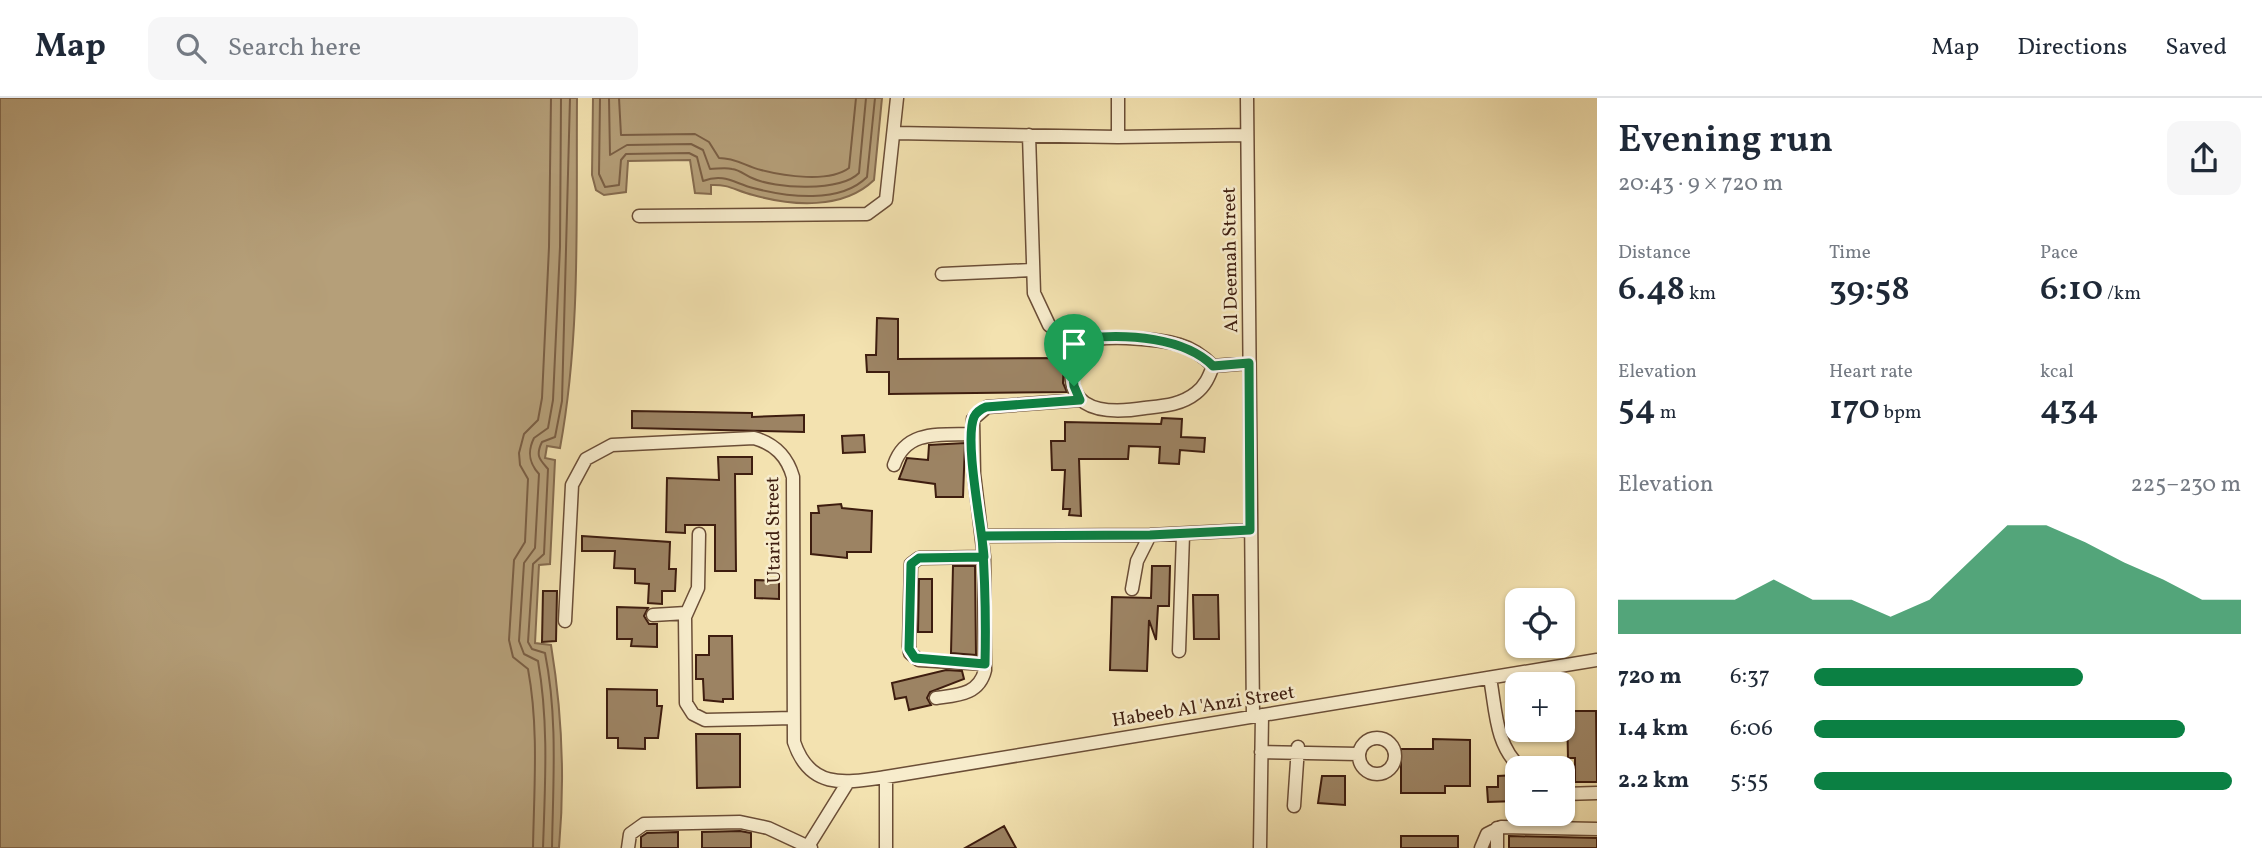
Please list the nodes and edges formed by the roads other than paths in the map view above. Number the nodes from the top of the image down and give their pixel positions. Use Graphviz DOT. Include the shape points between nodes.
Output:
graph roads {
  1 [pos="897,98"];
  2 [pos="1118,98"];
  3 [pos="1247,98"];
  4 [pos="895,133"];
  5 [pos="1029,135"];
  6 [pos="1247,135"];
  7 [pos="1118,137"];
  8 [pos="639,216"];
  9 [pos="1032,270"];
  10 [pos="942,274"];
  11 [pos="1076,346"];
  12 [pos="1249,363"];
  13 [pos="1213,366"];
  14 [pos="1080,400"];
  15 [pos="972,434"];
  16 [pos="894,465"];
  17 [pos="1250,530"];
  18 [pos="699,534"];
  19 [pos="1183,534"];
  20 [pos="1150,535"];
  21 [pos="982,536"];
  22 [pos="984,557"];
  23 [pos="1132,589"];
  24 [pos="686,613"];
  25 [pos="653,615"];
  26 [pos="565,621"];
  27 [pos="1179,651"];
  28 [pos="1597,660"];
  29 [pos="985,664"];
  30 [pos="1490,678"];
  31 [pos="936,698"];
  32 [pos="1258,716"];
  33 [pos="792,718"];
  34 [pos="1298,750"];
  35 [pos="1261,752"];
  36 [pos="1358,754"];
  37 [pos="1509,756"];
  38 [pos="886,777"];
  39 [pos="848,782"];
  40 [pos="1575,793"];
  41 [pos="1597,793"];
  42 [pos="1294,806"];
  43 [pos="1497,828"];
  44 [pos="1597,829"];
  45 [pos="628,848"];
  46 [pos="809,848"];
  47 [pos="886,848"];
  48 [pos="1260,848"];
  49 [pos="1481,848"];
  50 [pos="1497,848"];
  1 -- 4 [label="street"];
  2 -- 7 [label="street"];
  3 -- 6 [label="street, Al Deemah Street"];
  4 -- 5 [label="street"];
  4 -- 8 [label="street" via="886,200 867,214"];
  5 -- 7 [label="street"];
  5 -- 9 [label="street"];
  6 -- 7 [label="street"];
  6 -- 12 [label="street, Al Deemah Street"];
  9 -- 10 [label="street"];
  9 -- 11 [label="street" via="1039,310 1061,337"];
  11 -- 13 [label="street" via="1094,338 1172,342"];
  11 -- 14 [label="street" via="1073,380"];
  12 -- 13 [label="street"];
  12 -- 17 [label="street, Al Deemah Street"];
  13 -- 14 [label="street" via="1203,386 1176,403 1104,411"];
  14 -- 15 [label="street" via="986,407 976,414"];
  15 -- 16 [label="street" via="916,438 902,449"];
  15 -- 21 [label="street"];
  17 -- 19 [label="street"];
  17 -- 32 [label="street, Al Deemah Street"];
  18 -- 24 [label="street" via="698,588"];
  19 -- 20 [label="street"];
  19 -- 27 [label="street"];
  20 -- 21 [label="street"];
  20 -- 23 [label="street" via="1137,561"];
  21 -- 22 [label="street"];
  22 -- 29 [label="street"];
  22 -- 29 [label="street" via="919,558 911,564 909,646 919,660"];
  24 -- 25 [label="street"];
  24 -- 33 [label="street" via="684,692 693,714 711,720"];
  26 -- 33 [label="street, Utarid Street" via="571,492 586,459 612,444 741,437 765,441 783,456 793,477"];
  28 -- 30 [label="street, Habeeb Al 'Anzi Street"];
  29 -- 31 [label="street" via="983,677 971,691"];
  30 -- 32 [label="street, Habeeb Al 'Anzi Street"];
  30 -- 37 [label="street"];
  32 -- 35 [label="street, Al Deemah Street"];
  32 -- 38 [label="street, Habeeb Al 'Anzi Street"];
  33 -- 39 [label="street, Utarid Street" via="794,742 804,764 824,778"];
  34 -- 35 [label="street"];
  34 -- 36 [label="street"];
  34 -- 42 [label="street"];
  35 -- 48 [label="street, Al Deemah Street"];
  38 -- 39 [label="street, Utarid Street"];
  38 -- 47 [label="street"];
  39 -- 46 [label="street"];
  40 -- 41 [label="street"];
  43 -- 44 [label="street"];
  43 -- 49 [label="street" via="1487,834"];
  43 -- 50 [label="street"];
  45 -- 46 [label="street" via="631,834 644,824 740,822 768,828"];
}
